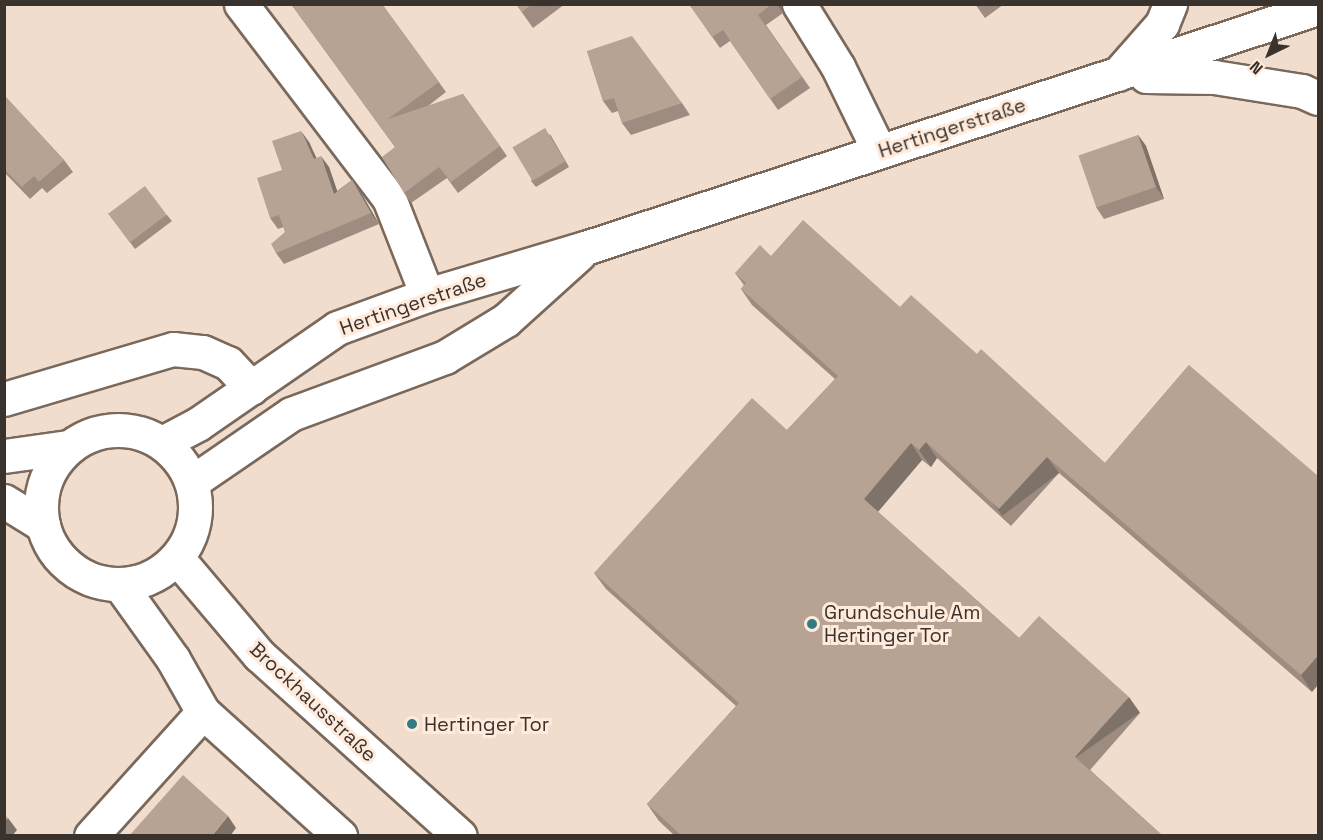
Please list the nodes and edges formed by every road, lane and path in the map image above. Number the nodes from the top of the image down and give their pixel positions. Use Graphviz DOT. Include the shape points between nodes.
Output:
graph roads {
  1 [pos="241,4"];
  2 [pos="800,4"];
  3 [pos="1170,4"];
  4 [pos="1318,8"];
  5 [pos="1117,76"];
  6 [pos="1318,98"];
  7 [pos="879,151"];
  8 [pos="585,248"];
  9 [pos="427,296"];
  10 [pos="251,388"];
  11 [pos="4,399"];
  12 [pos="162,443"];
  13 [pos="69,447"];
  14 [pos="4,456"];
  15 [pos="192,482"];
  16 [pos="4,501"];
  17 [pos="43,525"];
  18 [pos="177,558"];
  19 [pos="120,585"];
  20 [pos="203,712"];
  21 [pos="91,836"];
  22 [pos="340,836"];
  23 [pos="460,836"];
  1 -- 9 [label="main road" via="389,198"];
  2 -- 7 [label="main road" via="838,68"];
  3 -- 5 [label="main road" via="1162,24"];
  4 -- 5 [label="main road, Hertingerstraße"];
  5 -- 6 [label="main road" via="1214,77 1302,91"];
  5 -- 7 [label="main road, Hertingerstraße"];
  7 -- 8 [label="main road, Hertingerstraße"];
  8 -- 9 [label="main road, Hertingerstraße"];
  8 -- 15 [label="main road, Hertingerstraße" via="506,320 445,357 291,414"];
  9 -- 10 [label="main road, Hertingerstraße" via="338,328"];
  10 -- 11 [label="main road" via="228,363 203,352 173,350"];
  10 -- 12 [label="main road, Hertingerstraße"];
  12 -- 13 [label="main road" via="138,432 115,430 88,435"];
  12 -- 15 [label="main road" via="179,459"];
  13 -- 14 [label="main road"];
  13 -- 17 [label="main road" via="51,467 44,482 40,509"];
  15 -- 18 [label="main road" via="196,504 193,530"];
  16 -- 17 [label="main road"];
  17 -- 19 [label="main road" via="54,550 71,568 94,582"];
  18 -- 19 [label="main road" via="147,580"];
  18 -- 23 [label="main road, Brockhausstraße" via="259,655"];
  19 -- 20 [label="main road" via="173,659"];
  20 -- 21 [label="main road"];
  20 -- 22 [label="main road"];
}
